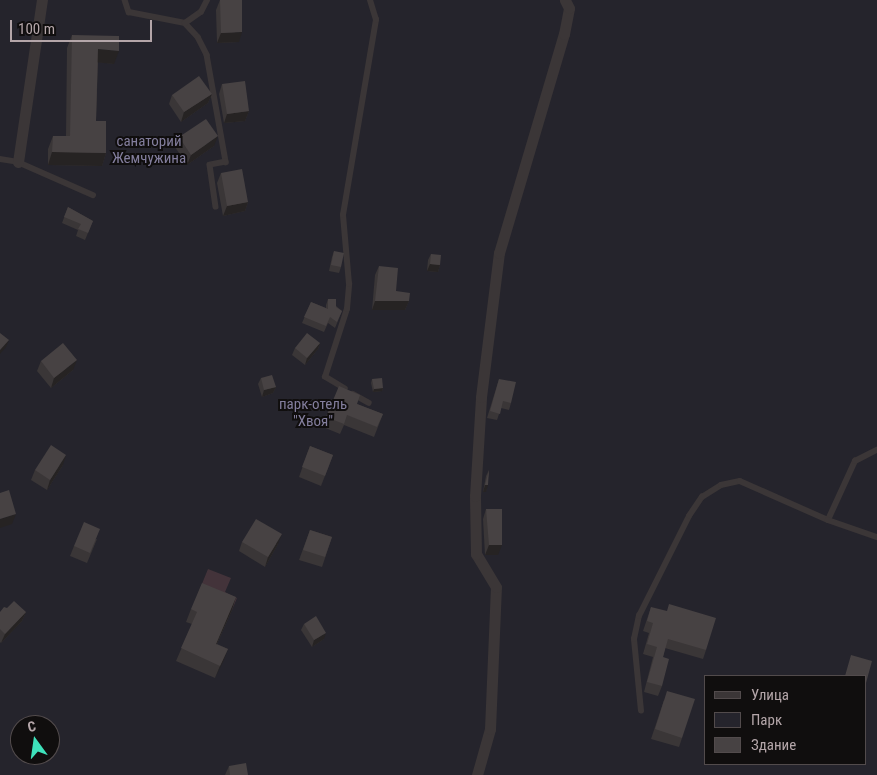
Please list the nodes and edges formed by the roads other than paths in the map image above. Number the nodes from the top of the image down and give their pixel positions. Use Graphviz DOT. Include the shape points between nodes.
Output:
graph roads {
  1 [pos="42,0"];
  2 [pos="125,0"];
  3 [pos="207,0"];
  4 [pos="370,0"];
  5 [pos="565,0"];
  6 [pos="185,23"];
  7 [pos="0,159"];
  8 [pos="18,162"];
  9 [pos="93,195"];
  10 [pos="216,207"];
  11 [pos="369,403"];
  12 [pos="877,450"];
  13 [pos="828,520"];
  14 [pos="877,537"];
  15 [pos="642,711"];
  16 [pos="476,775"];
  1 -- 8 [label="street"];
  2 -- 6 [label="lane" via="129,12"];
  3 -- 6 [label="lane" via="202,12"];
  4 -- 11 [label="lane" via="376,20 343,214 349,284 347,309 325,377"];
  5 -- 16 [label="street" via="569,8 564,34 499,253 481,398 475,496 476,554 496,588 490,729"];
  6 -- 10 [label="lane" via="198,37 207,55 215,93 226,162 210,165"];
  7 -- 8 [label="lane"];
  8 -- 9 [label="lane"];
  12 -- 13 [label="lane" via="855,462"];
  13 -- 14 [label="lane"];
  13 -- 15 [label="lane" via="740,481 721,485 702,497 684,525 639,616 634,638"];
}
